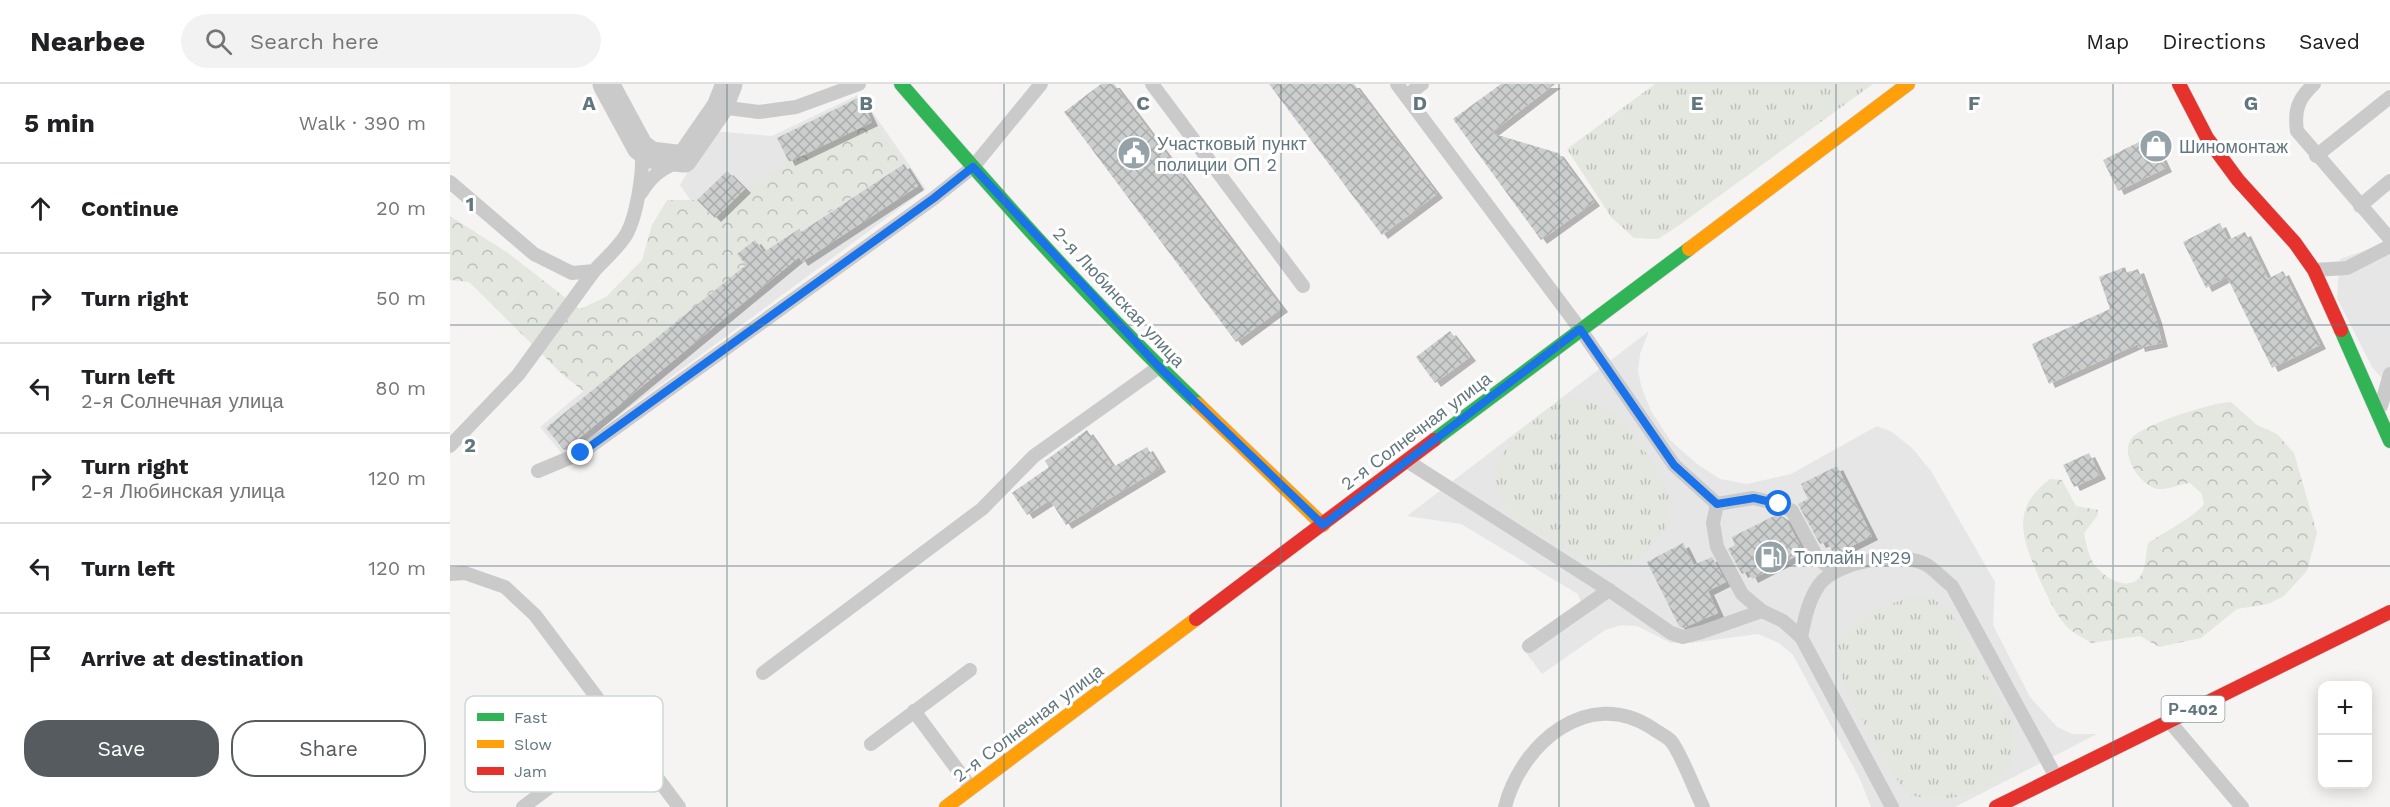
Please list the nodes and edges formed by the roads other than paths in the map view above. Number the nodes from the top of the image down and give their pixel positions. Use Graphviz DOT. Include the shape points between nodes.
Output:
graph roads {
  1 [pos="606,84"];
  2 [pos="859,84"];
  3 [pos="901,84"];
  4 [pos="1041,84"];
  5 [pos="1152,84"];
  6 [pos="1397,84"];
  7 [pos="1422,84"];
  8 [pos="1908,84"];
  9 [pos="2200,84"];
  10 [pos="2314,84"];
  11 [pos="2182,90"];
  12 [pos="724,96"];
  13 [pos="1406,96"];
  14 [pos="2390,97"];
  15 [pos="640,147"];
  16 [pos="2316,156"];
  17 [pos="684,159"];
  18 [pos="973,167"];
  19 [pos="450,182"];
  20 [pos="2390,182"];
  21 [pos="635,202"];
  22 [pos="2361,206"];
  23 [pos="2390,239"];
  24 [pos="2390,246"];
  25 [pos="2313,270"];
  26 [pos="594,271"];
  27 [pos="1304,286"];
  28 [pos="1580,329"];
  29 [pos="1159,367"];
  30 [pos="2390,374"];
  31 [pos="2379,417"];
  32 [pos="2390,441"];
  33 [pos="450,446"];
  34 [pos="1407,461"];
  35 [pos="538,471"];
  36 [pos="1717,504"];
  37 [pos="1323,525"];
  38 [pos="1835,571"];
  39 [pos="450,574"];
  40 [pos="1609,590"];
  41 [pos="1762,611"];
  42 [pos="2390,612"];
  43 [pos="1801,637"];
  44 [pos="1529,646"];
  45 [pos="970,670"];
  46 [pos="763,673"];
  47 [pos="596,696"];
  48 [pos="914,711"];
  49 [pos="2169,721"];
  50 [pos="871,744"];
  51 [pos="2056,777"];
  52 [pos="663,786"];
  53 [pos="971,788"];
  54 [pos="543,792"];
  55 [pos="523,807"];
  56 [pos="679,807"];
  57 [pos="946,807"];
  58 [pos="1505,807"];
  59 [pos="1703,807"];
  60 [pos="1892,807"];
  61 [pos="1996,807"];
  62 [pos="2242,807"];
  1 -- 15 [label="street"];
  2 -- 12 [label="lane" via="796,107 759,112"];
  3 -- 18 [label="main road, 2-я Любинская улица"];
  4 -- 18 [label="lane"];
  5 -- 27 [label="lane"];
  6 -- 13 [label="lane"];
  7 -- 13 [label="lane"];
  8 -- 28 [label="main road, 2-я Солнечная улица"];
  9 -- 11 [label="lane"];
  10 -- 16 [label="lane" via="2300,98 2295,115 2297,131"];
  11 -- 25 [label="main road" via="2207,138"];
  12 -- 17 [label="street"];
  13 -- 28 [label="lane"];
  14 -- 16 [label="lane"];
  15 -- 17 [label="street" via="651,155"];
  15 -- 21 [label="lane"];
  16 -- 22 [label="lane"];
  17 -- 21 [label="lane" via="660,170"];
  18 -- 29 [label="main road, 2-я Любинская улица"];
  18 -- 35 [label="lane" via="581,453"];
  19 -- 26 [label="lane" via="534,254 572,273"];
  20 -- 22 [label="lane"];
  21 -- 26 [label="lane" via="626,235"];
  22 -- 23 [label="lane"];
  24 -- 25 [label="lane" via="2348,268"];
  25 -- 31 [label="main road"];
  26 -- 33 [label="lane" via="518,375"];
  28 -- 34 [label="main road, 2-я Солнечная улица"];
  28 -- 36 [label="lane" via="1674,465"];
  29 -- 37 [label="main road, 2-я Любинская улица"];
  29 -- 46 [label="lane" via="1034,456 982,509"];
  30 -- 31 [label="lane"];
  31 -- 32 [label="main road"];
  34 -- 37 [label="main road, 2-я Солнечная улица"];
  34 -- 40 [label="lane"];
  36 -- 38 [label="lane" via="1754,498 1792,511 1818,559"];
  36 -- 41 [label="lane" via="1713,523 1717,547 1743,594"];
  37 -- 53 [label="main road, 2-я Солнечная улица"];
  38 -- 43 [label="lane" via="1821,583 1809,603"];
  38 -- 51 [label="lane" via="1860,562 1894,558 1926,564 1952,586"];
  39 -- 47 [label="lane" via="465,573 505,587 535,615"];
  40 -- 41 [label="lane" via="1671,633 1683,637"];
  40 -- 44 [label="lane"];
  41 -- 43 [label="lane" via="1783,621"];
  42 -- 49 [label="main road, Р-402"];
  43 -- 60 [label="lane"];
  45 -- 48 [label="lane"];
  48 -- 50 [label="lane"];
  48 -- 53 [label="lane"];
  49 -- 51 [label="main road, Р-402"];
  49 -- 62 [label="lane"];
  51 -- 61 [label="main road, Р-402"];
  52 -- 56 [label="lane"];
  53 -- 57 [label="main road, 2-я Солнечная улица"];
  54 -- 55 [label="lane"];
  58 -- 59 [label="lane" via="1527,758 1563,724 1596,713 1636,718 1671,741"];
}
